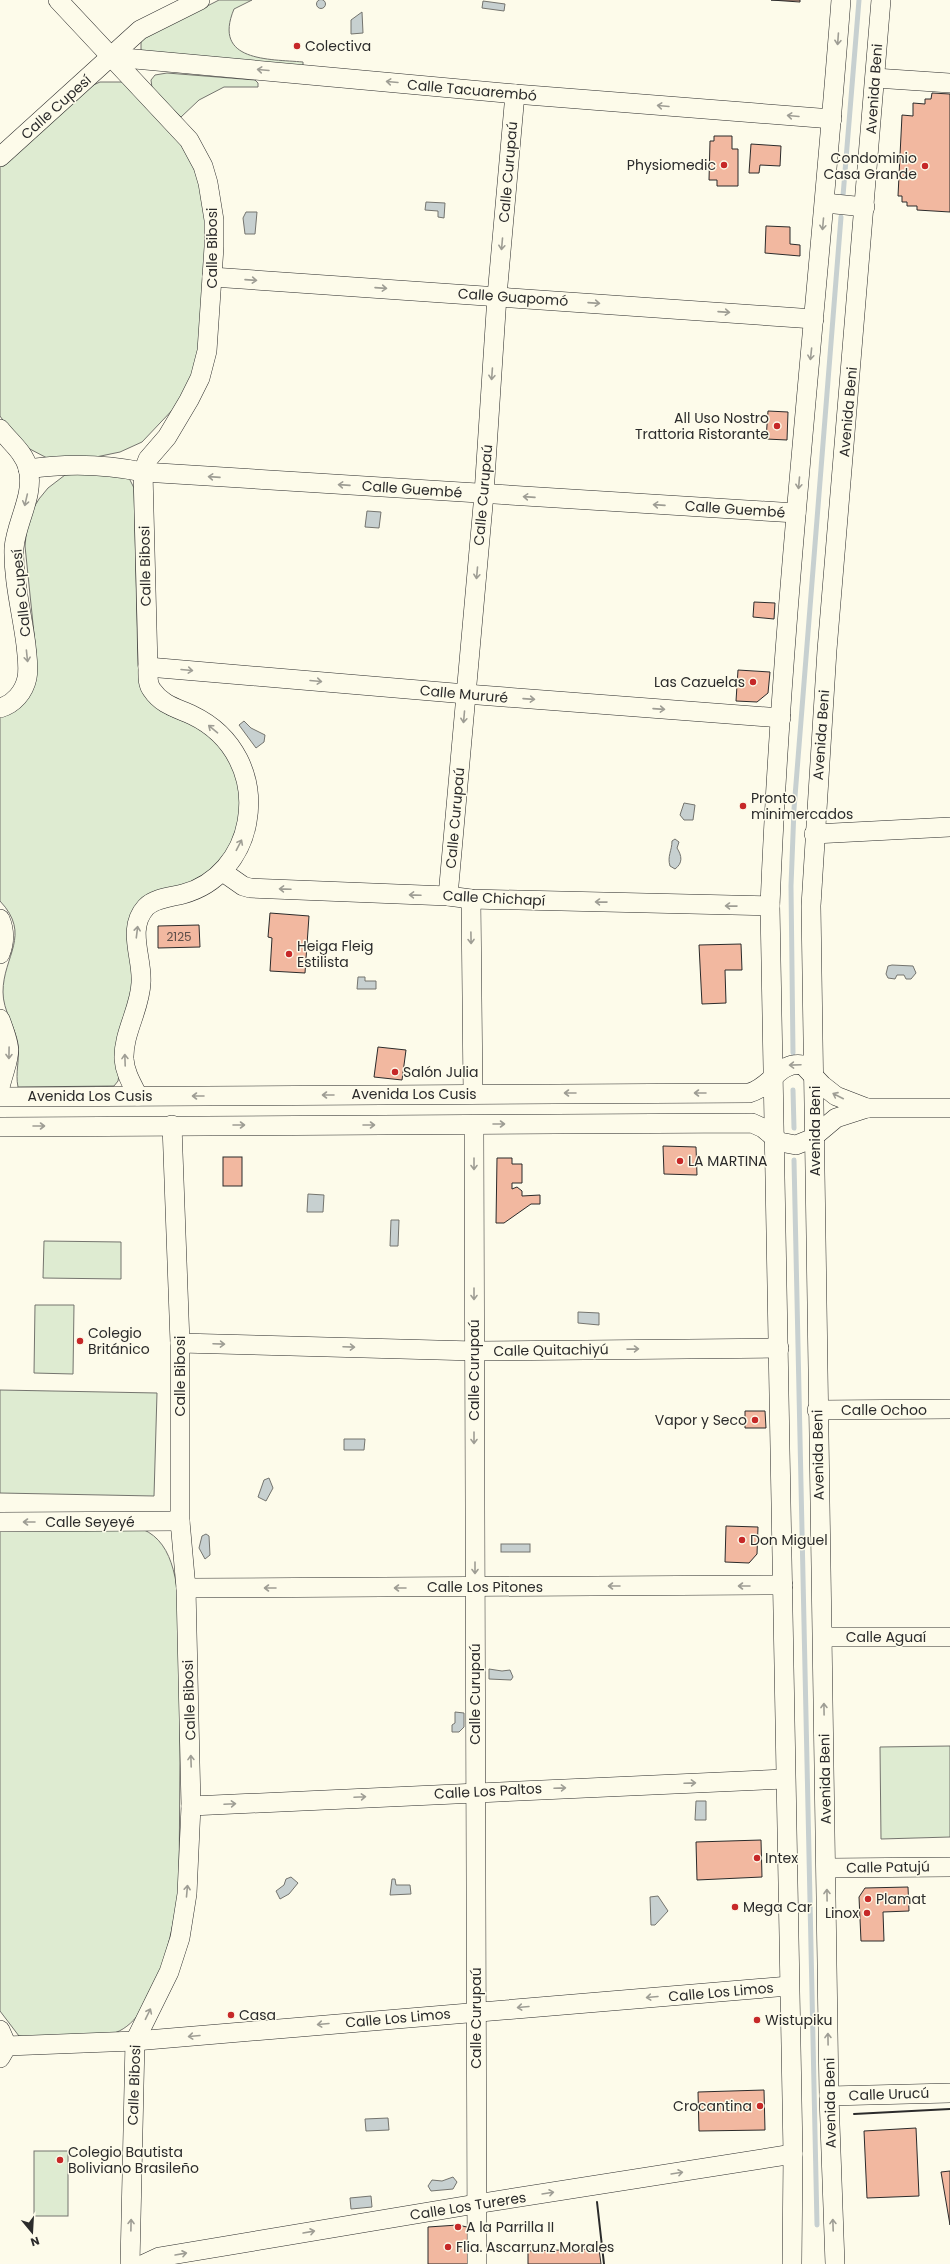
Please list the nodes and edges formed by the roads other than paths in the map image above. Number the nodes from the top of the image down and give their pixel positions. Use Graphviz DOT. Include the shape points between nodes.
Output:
graph roads {
  1 [pos="58,0"];
  2 [pos="200,0"];
  3 [pos="840,0"];
  4 [pos="881,0"];
  5 [pos="113,57"];
  6 [pos="875,78"];
  7 [pos="950,83"];
  8 [pos="515,94"];
  9 [pos="832,119"];
  10 [pos="0,157"];
  11 [pos="825,203"];
  12 [pos="865,207"];
  13 [pos="212,277"];
  14 [pos="497,296"];
  15 [pos="814,319"];
  16 [pos="0,429"];
  17 [pos="28,469"];
  18 [pos="143,472"];
  19 [pos="484,494"];
  20 [pos="796,513"];
  21 [pos="8,531"];
  22 [pos="148,667"];
  23 [pos="466,694"];
  24 [pos="0,708"];
  25 [pos="781,718"];
  26 [pos="950,827"];
  27 [pos="814,834"];
  28 [pos="223,872"];
  29 [pos="448,896"];
  30 [pos="471,899"];
  31 [pos="770,906"];
  32 [pos="0,919"];
  33 [pos="0,954"];
  34 [pos="0,1019"];
  35 [pos="774,1075"];
  36 [pos="815,1075"];
  37 [pos="0,1087"];
  38 [pos="732,1093"];
  39 [pos="411,1094"];
  40 [pos="473,1094"];
  41 [pos="138,1096"];
  42 [pos="0,1097"];
  43 [pos="867,1108"];
  44 [pos="950,1108"];
  45 [pos="733,1123"];
  46 [pos="411,1125"];
  47 [pos="474,1125"];
  48 [pos="172,1126"];
  49 [pos="0,1127"];
  50 [pos="815,1136"];
  51 [pos="775,1139"];
  52 [pos="180,1343"];
  53 [pos="779,1348"];
  54 [pos="474,1351"];
  55 [pos="950,1409"];
  56 [pos="817,1410"];
  57 [pos="180,1521"];
  58 [pos="0,1522"];
  59 [pos="783,1586"];
  60 [pos="475,1587"];
  61 [pos="186,1588"];
  62 [pos="823,1637"];
  63 [pos="950,1637"];
  64 [pos="785,1779"];
  65 [pos="475,1792"];
  66 [pos="191,1806"];
  67 [pos="950,1867"];
  68 [pos="827,1868"];
  69 [pos="789,1986"];
  70 [pos="476,2011"];
  71 [pos="135,2041"];
  72 [pos="2,2045"];
  73 [pos="950,2093"];
  74 [pos="829,2096"];
  75 [pos="793,2154"];
  76 [pos="476,2204"];
  77 [pos="130,2264"];
  78 [pos="144,2264"];
  79 [pos="477,2264"];
  80 [pos="792,2264"];
  81 [pos="835,2264"];
  1 -- 5 [label="street, Calle Bibosi"];
  2 -- 5 [label="street, Calle Cupesí" via="140,30"];
  3 -- 9 [label="street, one-way"];
  4 -- 6 [label="street, Avenida Beni"];
  8 -- 5 [label="street, Calle Tacuarembó, one-way"];
  5 -- 10 [label="street, Calle Cupesí"];
  5 -- 13 [label="street, Calle Bibosi" via="189,140 203,166 211,195 214,220"];
  6 -- 7 [label="street"];
  6 -- 12 [label="street, Avenida Beni"];
  9 -- 8 [label="street, Calle Tacuarembó, one-way"];
  8 -- 14 [label="street, Calle Curupaú, one-way"];
  9 -- 11 [label="street"];
  11 -- 12 [label="street"];
  11 -- 15 [label="street, one-way"];
  12 -- 27 [label="street, Avenida Beni"];
  13 -- 14 [label="street, Calle Guapomó, one-way"];
  13 -- 18 [label="street, Calle Bibosi" via="209,338 200,378 167,437 148,459"];
  14 -- 15 [label="street, Calle Guapomó, one-way"];
  14 -- 19 [label="street, Calle Curupaú, one-way"];
  15 -- 20 [label="street, one-way"];
  16 -- 17 [label="street, Calle Cupesí" via="22,455"];
  17 -- 18 [label="street, Calle Guembé" via="56,465 115,466"];
  17 -- 21 [label="street, Calle Cupesí, one-way" via="27,498"];
  19 -- 18 [label="street, Calle Guembé, one-way"];
  18 -- 22 [label="street, Calle Bibosi"];
  20 -- 19 [label="street, Calle Guembé, one-way"];
  19 -- 23 [label="street, Calle Curupaú, one-way"];
  20 -- 25 [label="street"];
  21 -- 24 [label="street, Calle Cupesí, one-way" via="26,642 27,677 19,696"];
  22 -- 23 [label="street, Calle Mururé, one-way"];
  28 -- 22 [label="street, Calle Bibosi, one-way" via="245,833 249,806 247,777 231,747 221,735 203,721 170,706 156,695 149,682"];
  23 -- 25 [label="street, Calle Mururé, one-way"];
  23 -- 29 [label="street, Calle Curupaú, one-way"];
  25 -- 31 [label="street"];
  26 -- 27 [label="street"];
  27 -- 36 [label="street, Avenida Beni" via="811,906"];
  29 -- 28 [label="street, Calle Chichapí, one-way" via="250,888"];
  41 -- 28 [label="street, Calle Bibosi, one-way" via="126,1070 124,1058 141,984 136,943 139,921 148,906 156,901 199,889"];
  29 -- 30 [label="street, Calle Chichapí"];
  31 -- 30 [label="street, Calle Chichapí, one-way"];
  30 -- 40 [label="street, one-way"];
  31 -- 35 [label="street"];
  32 -- 33 [label="street" via="4,928"];
  34 -- 37 [label="street, one-way" via="10,1050"];
  36 -- 35 [label="street, Avenida Los Cusis, one-way" via="803,1065 794,1064 784,1067"];
  35 -- 38 [label="street, Avenida Los Cusis" via="759,1090"];
  35 -- 51 [label="street"];
  43 -- 36 [label="street, Avenida Los Cusis, one-way" via="836,1096 822,1085"];
  36 -- 50 [label="street, Avenida Beni"];
  38 -- 40 [label="street, Avenida Los Cusis, one-way"];
  38 -- 45 [label="street"];
  39 -- 40 [label="street, Avenida Los Cusis"];
  39 -- 41 [label="street, Avenida Los Cusis, one-way"];
  39 -- 46 [label="street"];
  41 -- 42 [label="street, Avenida Los Cusis"];
  43 -- 44 [label="street"];
  43 -- 50 [label="street" via="836,1118"];
  47 -- 45 [label="street, one-way"];
  45 -- 51 [label="street" via="752,1123 763,1128"];
  46 -- 47 [label="street"];
  48 -- 46 [label="street, one-way"];
  47 -- 54 [label="street, Calle Curupaú, one-way"];
  49 -- 48 [label="street, one-way"];
  48 -- 52 [label="street, Calle Bibosi"];
  50 -- 51 [label="street" via="796,1145 785,1144"];
  50 -- 56 [label="street, Avenida Beni"];
  51 -- 53 [label="street"];
  52 -- 54 [label="street, Calle Quitachiyú, one-way"];
  52 -- 57 [label="street, Calle Bibosi"];
  54 -- 53 [label="street, Calle Quitachiyú, one-way"];
  53 -- 59 [label="street"];
  54 -- 60 [label="street, Calle Curupaú, one-way"];
  55 -- 56 [label="street, Calle Ochoo"];
  56 -- 62 [label="street, Avenida Beni"];
  57 -- 58 [label="street, Calle Seyeyé, one-way"];
  57 -- 61 [label="street, Calle Bibosi"];
  59 -- 60 [label="street, Calle Los Pitones, one-way"];
  59 -- 64 [label="street"];
  60 -- 61 [label="street, Calle Los Pitones, one-way"];
  60 -- 65 [label="street, Calle Curupaú"];
  66 -- 61 [label="street, Calle Bibosi, one-way"];
  62 -- 63 [label="street, Calle Aguaí"];
  68 -- 62 [label="street, Avenida Beni, one-way"];
  65 -- 64 [label="street, Calle Los Paltos, one-way"];
  64 -- 69 [label="street"];
  66 -- 65 [label="street, Calle Los Paltos, one-way"];
  65 -- 70 [label="street, Calle Curupaú"];
  71 -- 66 [label="street, Calle Bibosi, one-way" via="169,1972 180,1938 187,1894"];
  67 -- 68 [label="street, Calle Patujú"];
  74 -- 68 [label="street, Avenida Beni, one-way"];
  69 -- 70 [label="street, Calle Los Limos, one-way"];
  69 -- 75 [label="street"];
  70 -- 71 [label="street, Calle Los Limos, one-way"];
  70 -- 76 [label="street, Calle Curupaú"];
  71 -- 72 [label="street, Calle Los Limos"];
  77 -- 71 [label="street, Calle Bibosi, one-way"];
  73 -- 74 [label="street, Calle Urucú"];
  81 -- 74 [label="street, Avenida Beni, one-way"];
  76 -- 75 [label="street, Calle Los Tureres, one-way"];
  75 -- 80 [label="street"];
  78 -- 76 [label="street, Calle Los Tureres, one-way" via="159,2257"];
  76 -- 79 [label="street, Calle Curupaú"];
}
